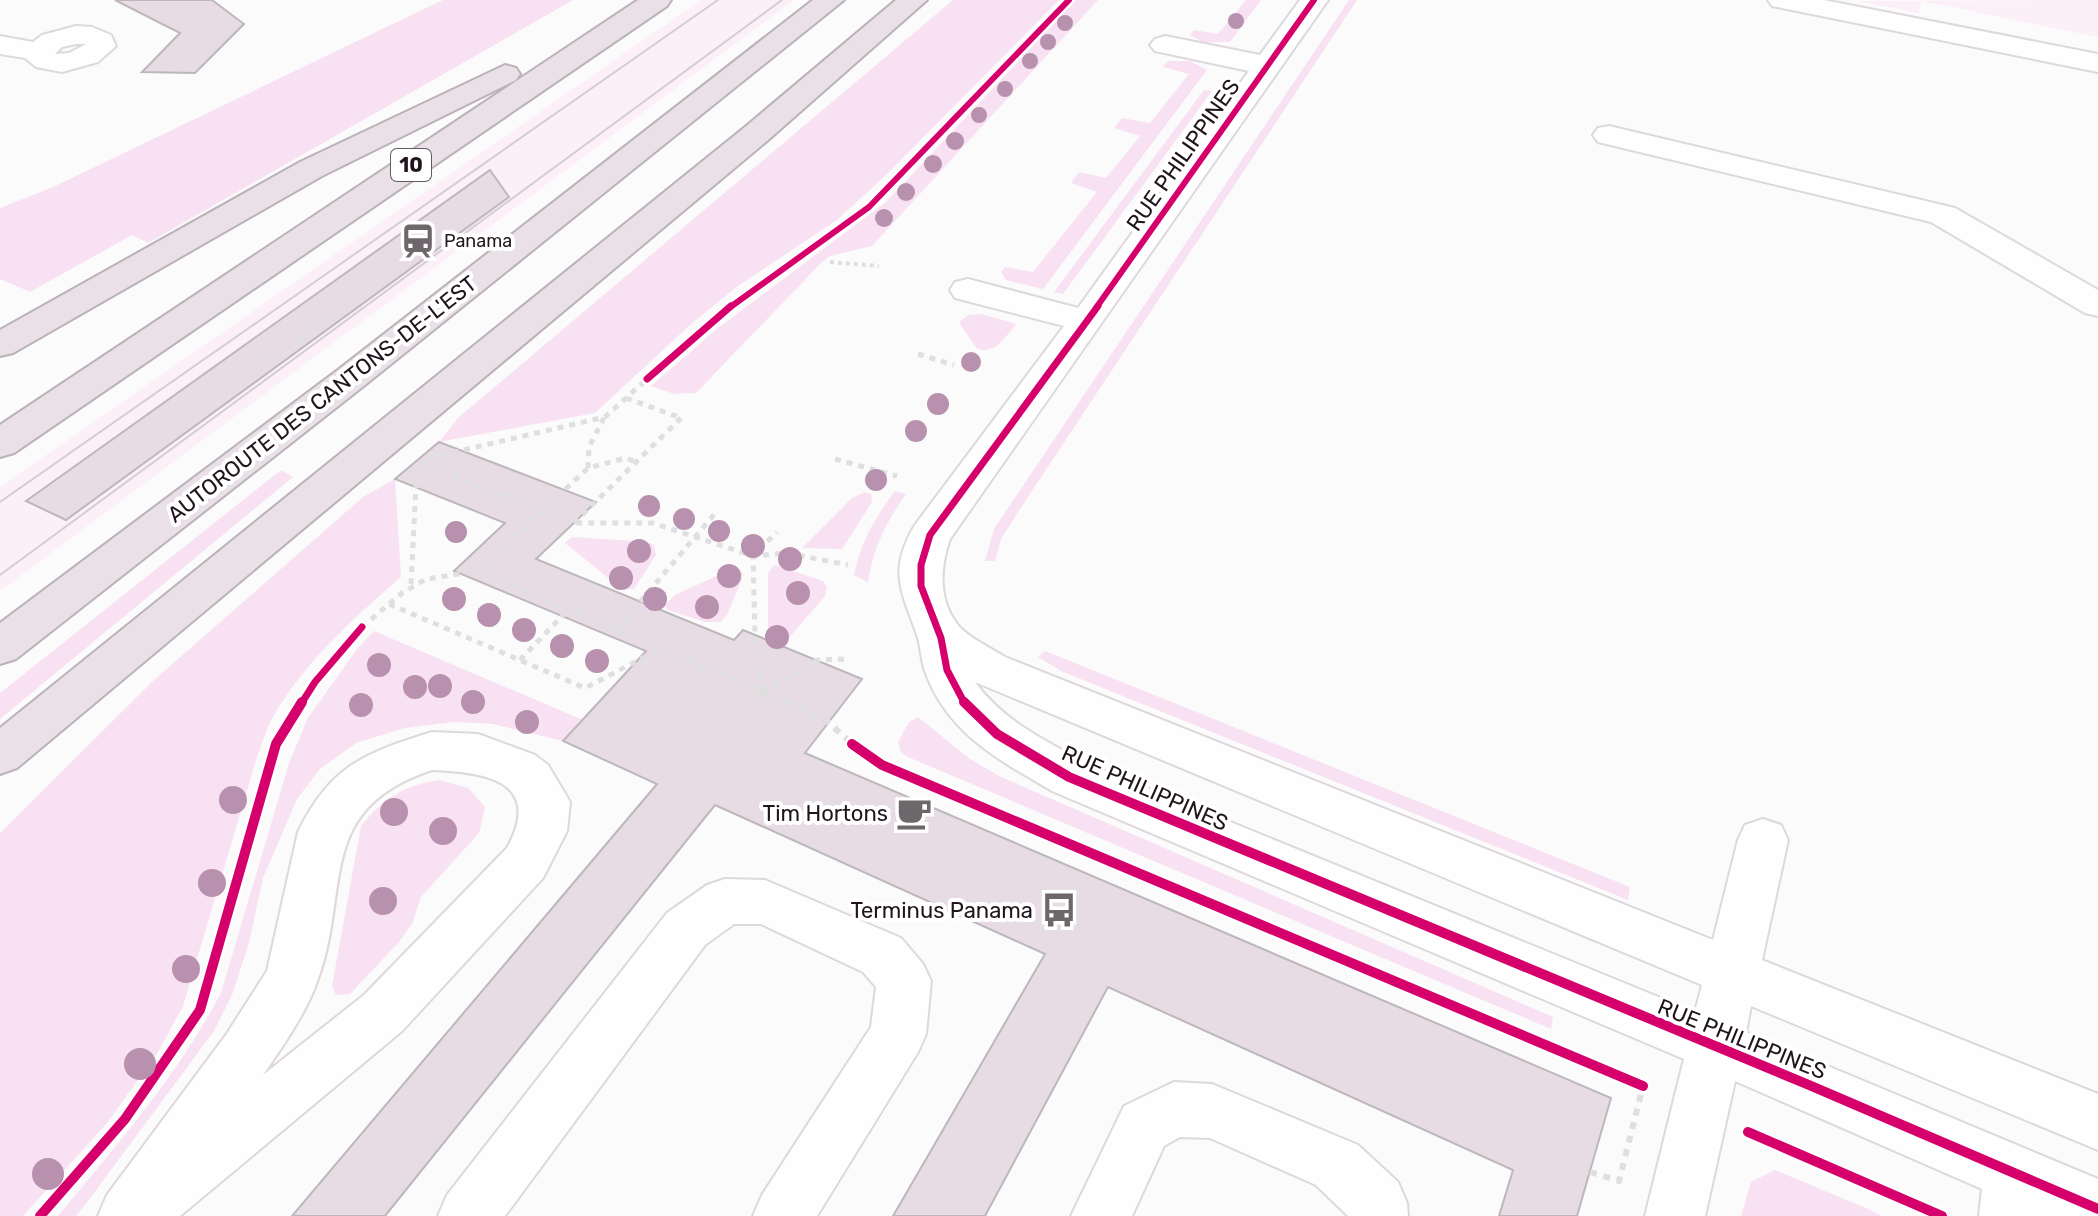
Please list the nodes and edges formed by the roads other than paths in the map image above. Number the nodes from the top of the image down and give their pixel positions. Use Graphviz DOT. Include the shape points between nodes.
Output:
graph roads {
  1 [pos="830,0"];
  2 [pos="913,0"];
  3 [pos="1314,0"];
  4 [pos="1782,0"];
  5 [pos="656,1"];
  6 [pos="0,45"];
  7 [pos="1165,45"];
  8 [pos="39,52"];
  9 [pos="2098,63"];
  10 [pos="1268,66"];
  11 [pos="1609,135"];
  12 [pos="968,290"];
  13 [pos="2098,305"];
  14 [pos="1087,321"];
  15 [pos="0,345"];
  16 [pos="0,444"];
  17 [pos="196,593"];
  18 [pos="940,636"];
  19 [pos="0,647"];
  20 [pos="0,755"];
  21 [pos="0,784"];
  22 [pos="1763,840"];
  23 [pos="1732,971"];
  24 [pos="1715,1047"];
  25 [pos="2098,1122"];
  26 [pos="2011,1194"];
  27 [pos="2098,1209"];
  28 [pos="130,1216"];
  29 [pos="468,1216"];
  30 [pos="783,1216"];
  31 [pos="1101,1216"];
  32 [pos="1378,1216"];
  33 [pos="1675,1216"];
  1 -- 19 [label="highway, AUTOROUTE DES CANTONS-DE-L'EST"];
  2 -- 17 [label="highway"];
  3 -- 10 [label="street, RUE PHILIPPINES"];
  4 -- 9 [label="street"];
  5 -- 15 [label="highway" via="311,169"];
  5 -- 16 [label="highway, 10"];
  6 -- 8 [label="street"];
  7 -- 10 [label="street"];
  10 -- 14 [label="street, RUE PHILIPPINES"];
  11 -- 13 [label="street" via="1738,150 1943,215"];
  12 -- 14 [label="street"];
  14 -- 18 [label="street, RUE PHILIPPINES" via="930,535 918,563 923,602"];
  17 -- 20 [label="highway"];
  17 -- 21 [label="highway"];
  18 -- 23 [label="street" via="989,669"];
  18 -- 24 [label="street, RUE PHILIPPINES" via="947,671 964,706 1001,738 1069,777"];
  22 -- 23 [label="street"];
  23 -- 24 [label="street"];
  23 -- 25 [label="street"];
  24 -- 26 [label="street, RUE PHILIPPINES"];
  24 -- 33 [label="street"];
  26 -- 27 [label="street, RUE PHILIPPINES"];
  28 -- 28 [label="street" via="383,1013 504,886 525,863 542,831 545,802 531,779 478,753 432,751 386,766 346,798 323,832 292,978 246,1053"];
  29 -- 30 [label="street" via="686,929 725,901 765,902 882,955 904,981 898,1034"];
  31 -- 32 [label="street" via="1144,1126 1174,1109 1212,1111 1337,1165 1377,1203"];
}
